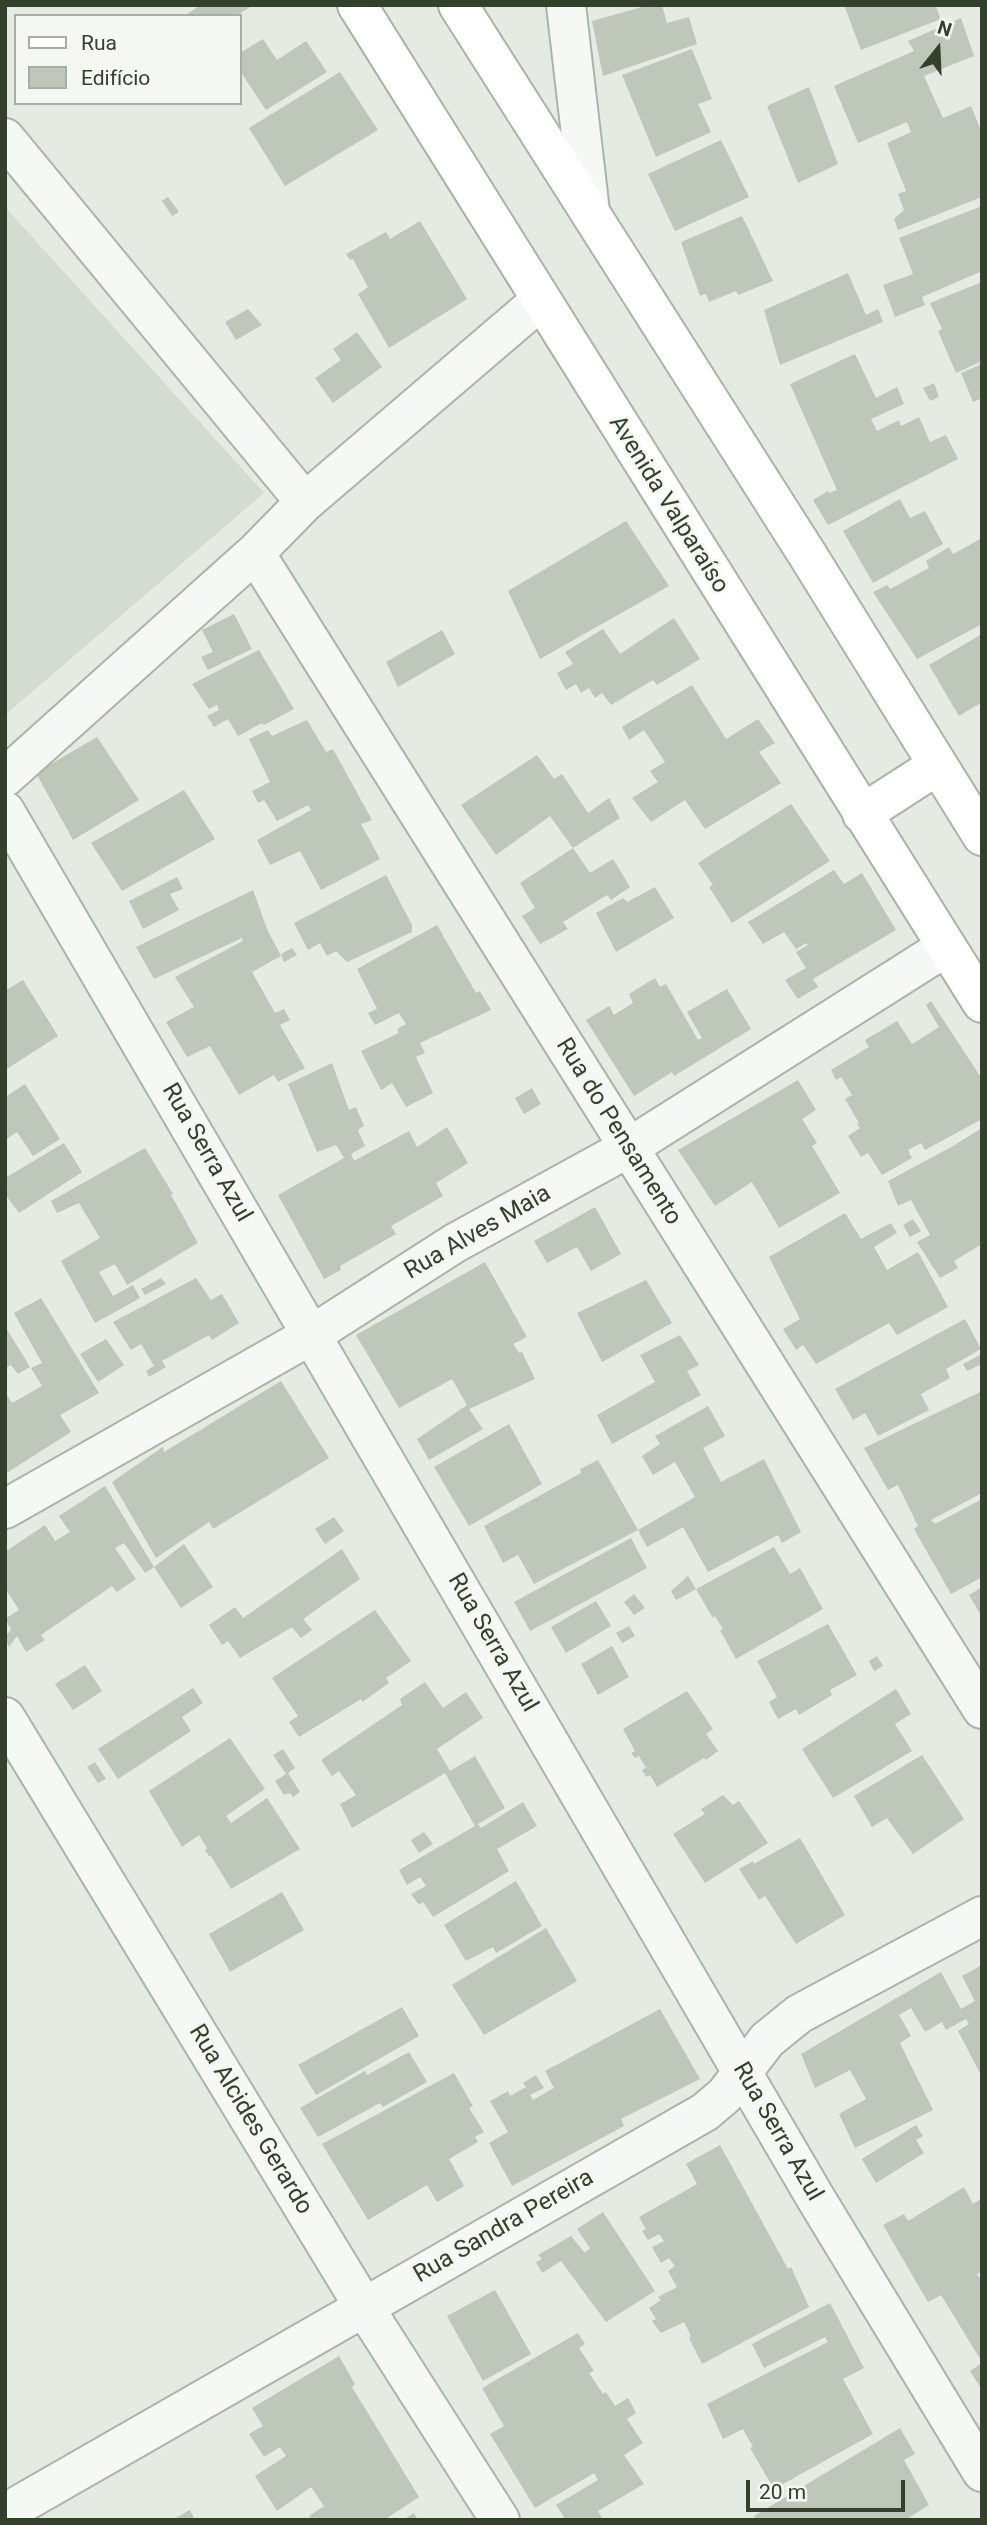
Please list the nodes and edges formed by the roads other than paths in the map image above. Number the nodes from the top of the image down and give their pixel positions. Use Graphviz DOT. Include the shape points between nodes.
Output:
graph roads {
  1 [pos="357,5"];
  2 [pos="458,5"];
  3 [pos="566,5"];
  4 [pos="5,138"];
  5 [pos="590,212"];
  6 [pos="540,301"];
  7 [pos="305,502"];
  8 [pos="256,553"];
  9 [pos="938,765"];
  10 [pos="5,777"];
  11 [pos="5,811"];
  12 [pos="862,814"];
  13 [pos="982,836"];
  14 [pos="946,947"];
  15 [pos="982,1003"];
  16 [pos="628,1148"];
  17 [pos="313,1334"];
  18 [pos="5,1510"];
  19 [pos="982,1709"];
  20 [pos="5,1717"];
  21 [pos="982,1916"];
  22 [pos="742,2072"];
  23 [pos="364,2307"];
  24 [pos="982,2472"];
  25 [pos="20,2512"];
  26 [pos="500,2520"];
  1 -- 6 [label="main road, Avenida Valparaíso"];
  2 -- 5 [label="main road"];
  3 -- 5 [label="street"];
  4 -- 7 [label="street"];
  5 -- 9 [label="main road"];
  6 -- 7 [label="street"];
  6 -- 12 [label="main road, Avenida Valparaíso"];
  7 -- 8 [label="street"];
  8 -- 10 [label="street"];
  8 -- 16 [label="street, Rua do Pensamento"];
  9 -- 12 [label="main road"];
  9 -- 13 [label="main road"];
  11 -- 17 [label="street, Rua Serra Azul"];
  12 -- 14 [label="main road, Avenida Valparaíso"];
  14 -- 15 [label="main road, Avenida Valparaíso"];
  14 -- 16 [label="street, Rua Alves Maia"];
  16 -- 17 [label="street, Rua Alves Maia" via="455,1243"];
  16 -- 19 [label="street, Rua do Pensamento"];
  17 -- 18 [label="street, Rua Alves Maia"];
  17 -- 22 [label="street, Rua Serra Azul"];
  20 -- 23 [label="street, Rua Alcides Gerardo"];
  21 -- 22 [label="street, Rua Sandra Pereira" via="799,2014 767,2040"];
  22 -- 23 [label="street, Rua Sandra Pereira" via="705,2112"];
  22 -- 24 [label="street, Rua Serra Azul"];
  23 -- 25 [label="street, Rua Sandra Pereira"];
  23 -- 26 [label="street, Rua Alcides Gerardo"];
}
